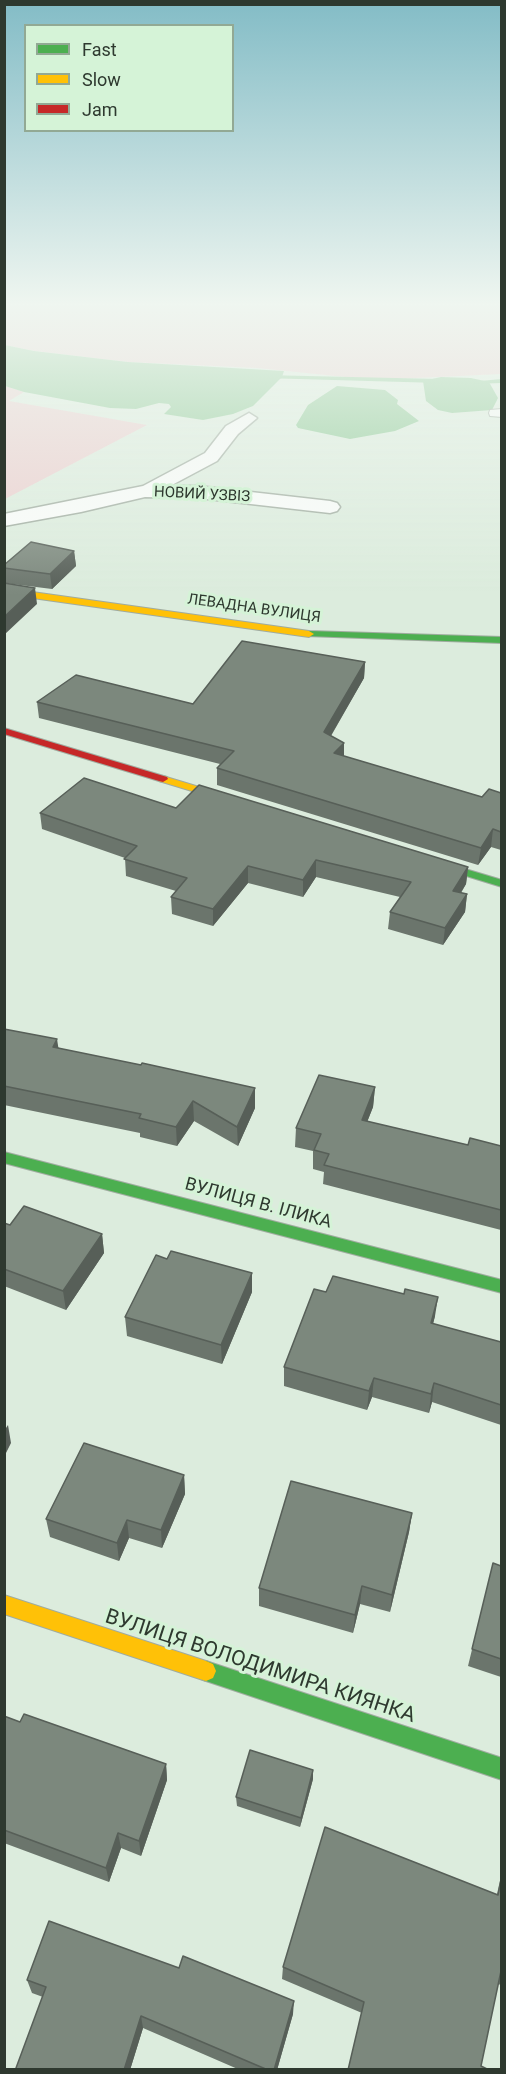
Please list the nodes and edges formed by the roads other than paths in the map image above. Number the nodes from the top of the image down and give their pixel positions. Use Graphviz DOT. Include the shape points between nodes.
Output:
graph roads {
  1 [pos="249,418"];
  2 [pos="146,491"];
  3 [pos="330,507"];
  4 [pos="4,519"];
  5 [pos="4,591"];
  6 [pos="501,640"];
  7 [pos="4,731"];
  8 [pos="254,806"];
  9 [pos="411,855"];
  10 [pos="501,884"];
  11 [pos="4,1157"];
  12 [pos="501,1287"];
  13 [pos="4,1604"];
  14 [pos="501,1769"];
  1 -- 2 [label="street" via="232,430 211,457"];
  2 -- 3 [label="street, НОВИЙ УЗВІЗ" via="198,492"];
  2 -- 4 [label="street, НОВИЙ УЗВІЗ"];
  5 -- 6 [label="street, ЛЕВАДНА ВУЛИЦЯ" via="316,635"];
  7 -- 8 [label="street"];
  9 -- 10 [label="street"];
  11 -- 12 [label="street, ВУЛИЦЯ В. ІЛИКА"];
  13 -- 14 [label="street, ВУЛИЦЯ ВОЛОДИМИРА КИЯНКА"];
}
